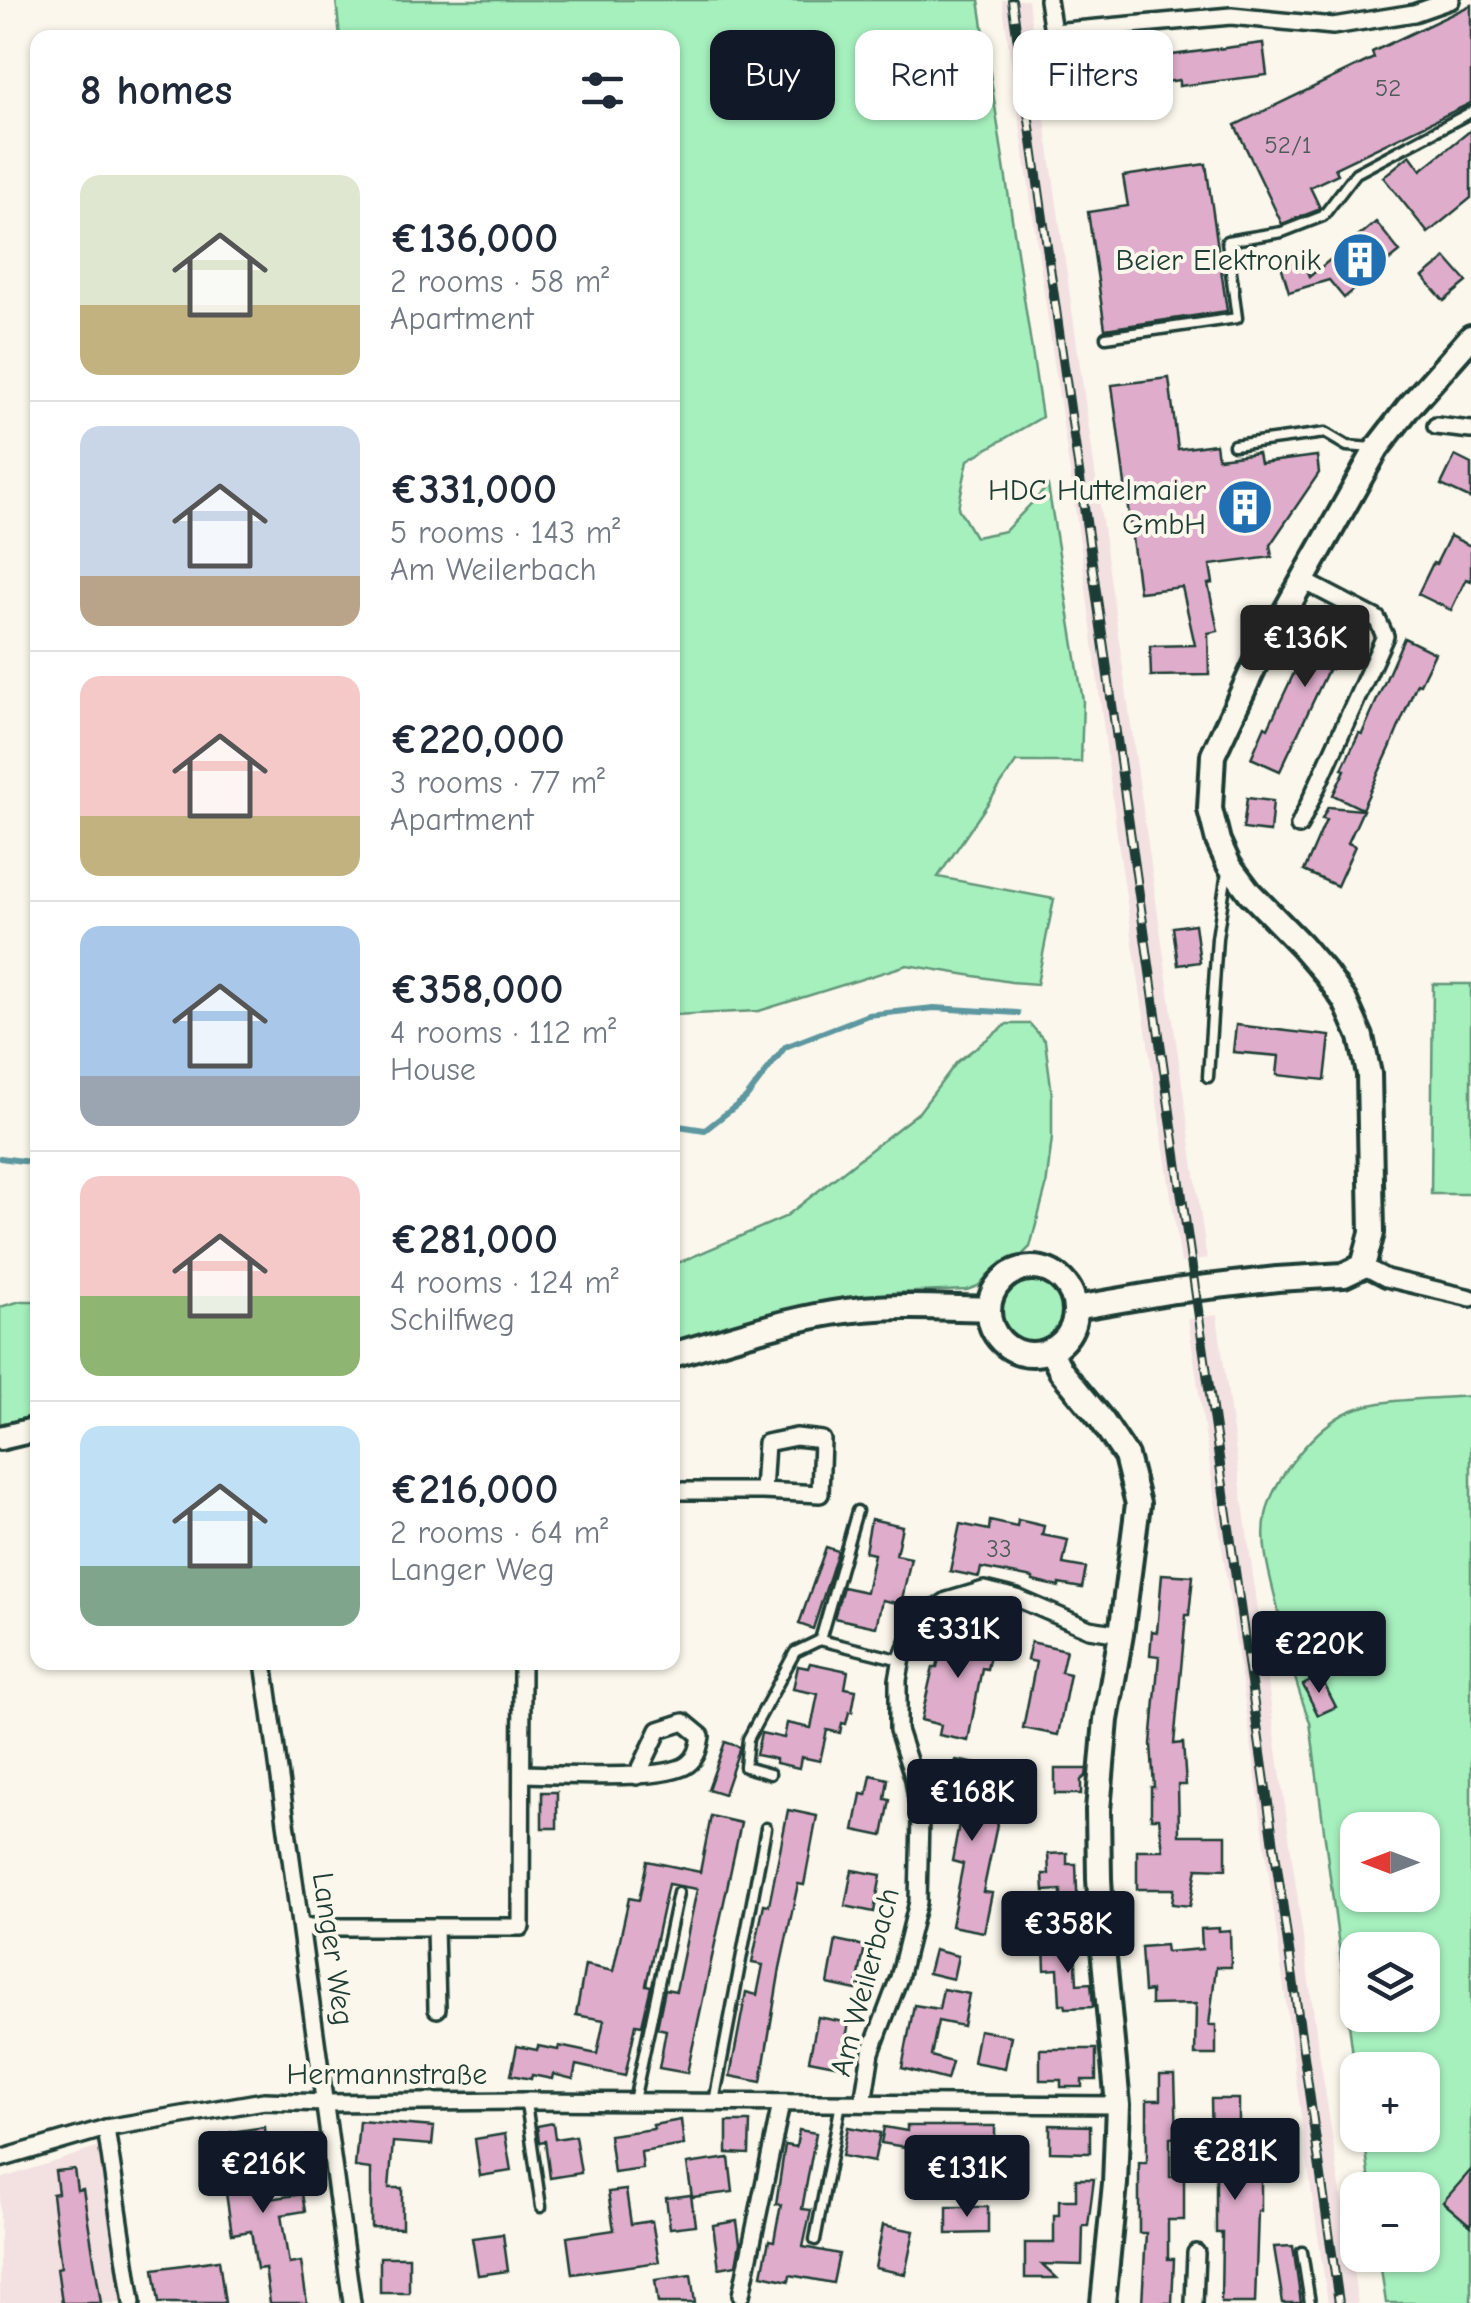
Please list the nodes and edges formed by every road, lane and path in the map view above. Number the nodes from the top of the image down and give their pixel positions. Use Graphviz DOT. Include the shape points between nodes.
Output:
graph roads {
  1 [pos="1048,0"];
  2 [pos="1451,0"];
  3 [pos="1413,7"];
  4 [pos="1229,8"];
  5 [pos="1471,112"];
  6 [pos="1106,337"];
  7 [pos="1471,337"];
  8 [pos="1436,426"];
  9 [pos="1471,430"];
  10 [pos="1234,445"];
  11 [pos="1377,448"];
  12 [pos="1302,580"];
  13 [pos="1299,826"];
  14 [pos="1229,865"];
  15 [pos="1208,1077"];
  16 [pos="1363,1266"];
  17 [pos="1471,1298"];
  18 [pos="989,1308"];
  19 [pos="1075,1308"];
  20 [pos="1050,1350"];
  21 [pos="680,1353"];
  22 [pos="30,1431"];
  23 [pos="0,1438"];
  24 [pos="680,1490"];
  25 [pos="762,1490"];
  26 [pos="857,1512"];
  27 [pos="1121,1634"];
  28 [pos="820,1640"];
  29 [pos="902,1660"];
  30 [pos="265,1670"];
  31 [pos="522,1670"];
  32 [pos="523,1774"];
  33 [pos="770,1774"];
  34 [pos="637,1776"];
  35 [pos="766,1828"];
  36 [pos="678,1893"];
  37 [pos="302,1926"];
  38 [pos="435,1927"];
  39 [pos="437,2009"];
  40 [pos="525,2101"];
  41 [pos="634,2102"];
  42 [pos="714,2102"];
  43 [pos="862,2103"];
  44 [pos="325,2104"];
  45 [pos="781,2104"];
  46 [pos="841,2104"];
  47 [pos="1118,2105"];
  48 [pos="106,2128"];
  49 [pos="0,2159"];
  50 [pos="541,2208"];
  51 [pos="814,2240"];
  52 [pos="1302,2252"];
  53 [pos="1196,2253"];
  54 [pos="741,2295"];
  55 [pos="132,2303"];
  56 [pos="352,2303"];
  57 [pos="1102,2303"];
  58 [pos="1194,2303"];
  59 [pos="1310,2303"];
  1 -- 4 [label="street" via="1053,32"];
  2 -- 3 [label="street"];
  3 -- 4 [label="street" via="1332,26"];
  5 -- 6 [label="lane" via="1356,173 1323,216 1282,232 1227,241 1238,318"];
  7 -- 11 [label="street"];
  8 -- 9 [label="street"];
  10 -- 11 [label="lane" via="1325,433 1346,446"];
  11 -- 12 [label="street"];
  12 -- 13 [label="street" via="1377,619 1386,636"];
  12 -- 14 [label="street" via="1213,755 1210,809"];
  14 -- 15 [label="lane" via="1216,938"];
  14 -- 16 [label="street" via="1326,974 1361,1037 1370,1074 1372,1233"];
  16 -- 17 [label="street"];
  16 -- 19 [label="street" via="1344,1275"];
  18 -- 19 [label="street" via="1000,1282 1026,1268 1064,1282"];
  18 -- 20 [label="street" via="990,1323 1008,1347 1021,1353"];
  18 -- 21 [label="street" via="834,1312"];
  19 -- 20 [label="street" via="1069,1333"];
  20 -- 27 [label="street" via="1126,1456 1138,1504"];
  22 -- 23 [label="street"];
  24 -- 25 [label="street"];
  25 -- 25 [label="street" via="766,1443 822,1440 820,1494"];
  26 -- 28 [label="lane"];
  27 -- 29 [label="street, Am Weilerbach" via="1089,1629 984,1590 947,1601 918,1621"];
  27 -- 47 [label="street" via="1098,1810"];
  28 -- 29 [label="lane"];
  28 -- 33 [label="lane" via="795,1652 748,1739 745,1767"];
  29 -- 43 [label="street, Am Weilerbach" via="898,1730 920,1818 918,1902"];
  30 -- 37 [label="street, Langer Weg"];
  31 -- 32 [label="street"];
  32 -- 34 [label="street"];
  32 -- 38 [label="street" via="521,1928"];
  35 -- 42 [label="lane"];
  36 -- 41 [label="lane"];
  37 -- 38 [label="street"];
  37 -- 44 [label="street, Langer Weg"];
  38 -- 39 [label="street"];
  40 -- 41 [label="street, Hermannstraße"];
  40 -- 44 [label="street, Hermannstraße"];
  40 -- 50 [label="lane"];
  41 -- 42 [label="street, Hermannstraße"];
  42 -- 45 [label="street, Hermannstraße"];
  43 -- 46 [label="street, Hermannstraße"];
  43 -- 47 [label="street, Hermannstraße"];
  44 -- 48 [label="street, Hermannstraße" via="264,2101"];
  44 -- 56 [label="street, Langer Weg"];
  45 -- 46 [label="street, Hermannstraße"];
  45 -- 54 [label="street"];
  46 -- 51 [label="lane"];
  47 -- 57 [label="street"];
  48 -- 49 [label="street, Hermannstraße"];
  48 -- 55 [label="street"];
  52 -- 59 [label="lane"];
  53 -- 58 [label="street"];
}
